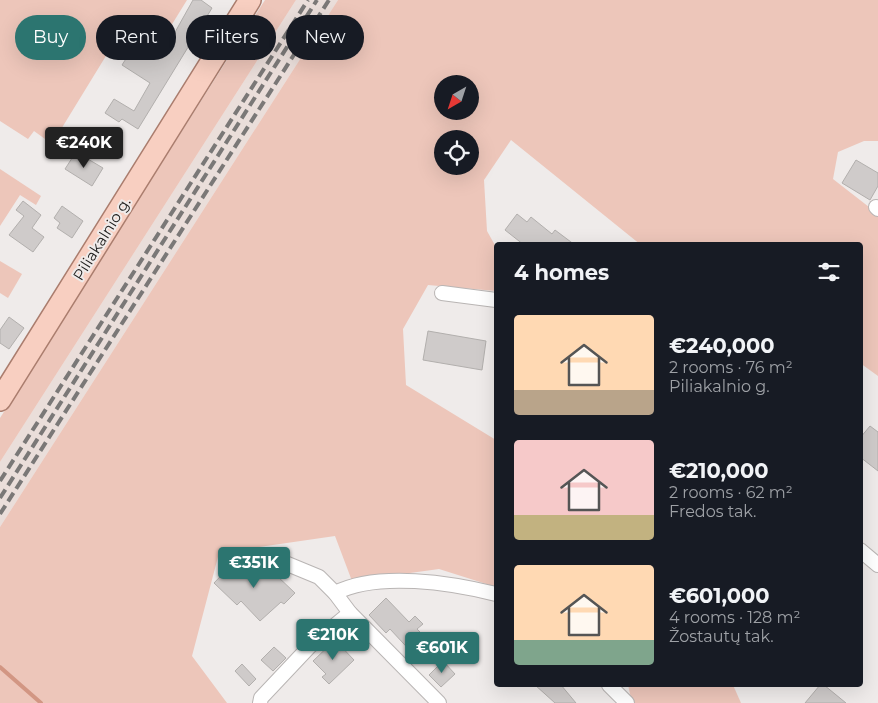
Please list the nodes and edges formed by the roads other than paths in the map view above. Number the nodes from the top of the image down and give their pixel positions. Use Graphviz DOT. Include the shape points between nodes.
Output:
graph roads {
  1 [pos="250,0"];
  2 [pos="442,294"];
  3 [pos="494,300"];
  4 [pos="0,400"];
  5 [pos="863,552"];
  6 [pos="273,558"];
  7 [pos="878,565"];
  8 [pos="336,593"];
  9 [pos="494,594"];
  10 [pos="350,613"];
  11 [pos="611,687"];
  12 [pos="260,703"];
  13 [pos="439,703"];
  14 [pos="627,703"];
  1 -- 4 [label="main road, Piliakalnio g."];
  2 -- 3 [label="street"];
  5 -- 7 [label="street"];
  6 -- 8 [label="street" via="318,577"];
  8 -- 9 [label="street" via="366,584 426,580"];
  8 -- 10 [label="street"];
  10 -- 12 [label="street" via="310,646 261,698"];
  10 -- 13 [label="street"];
  11 -- 14 [label="street"];
}
